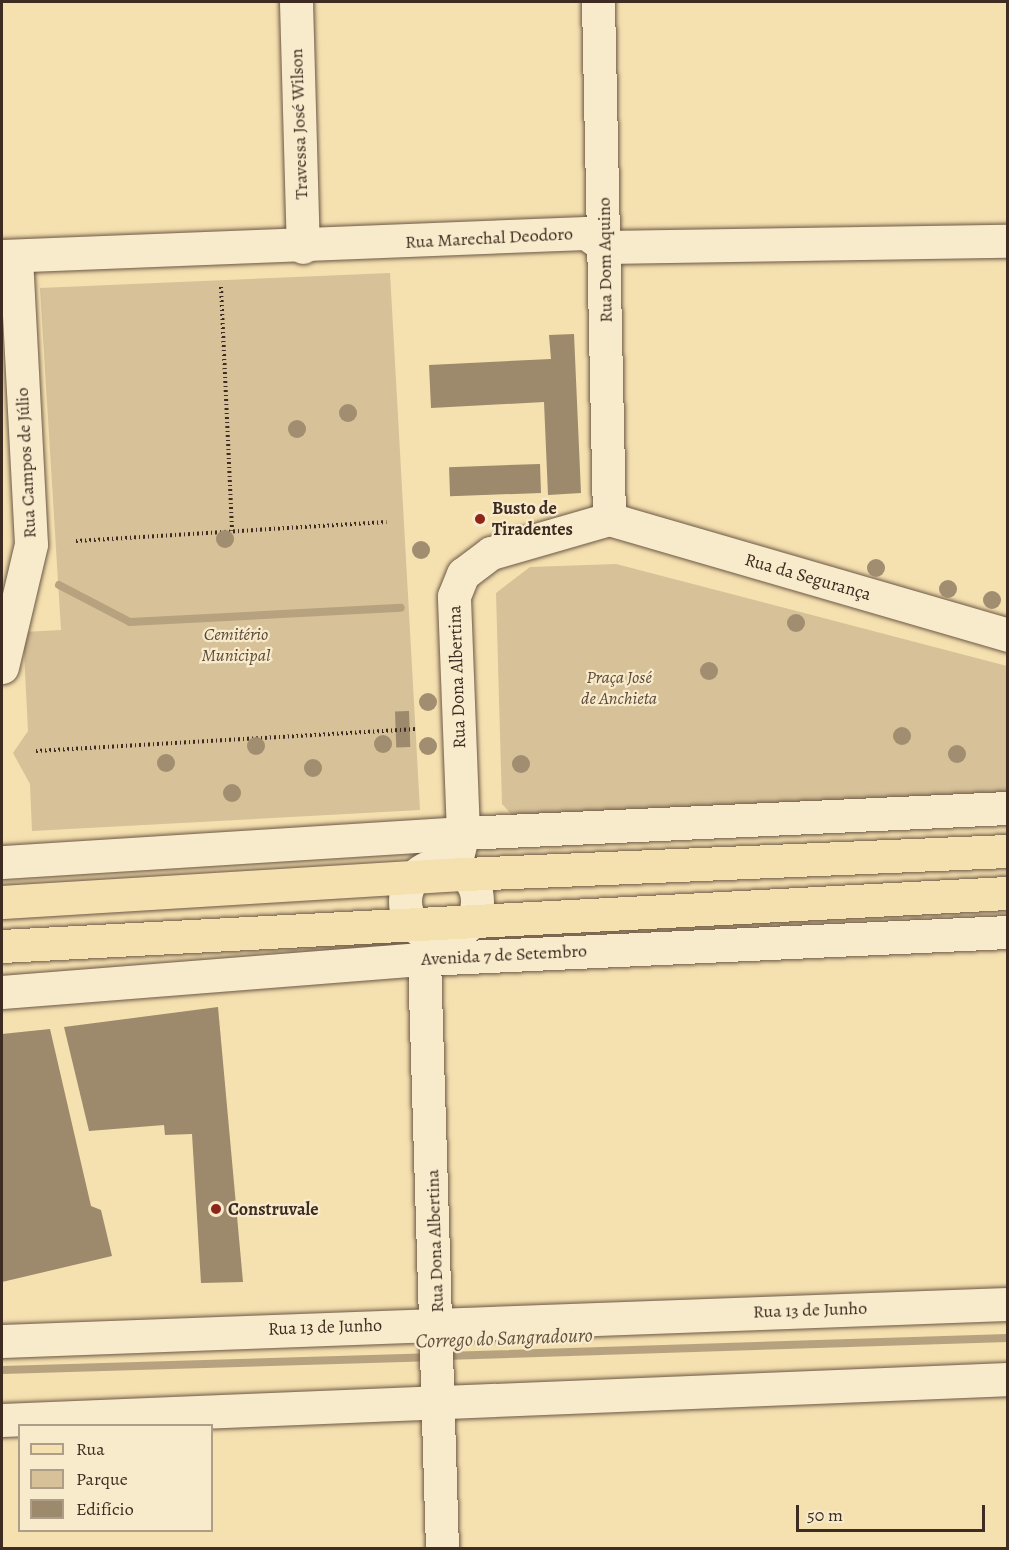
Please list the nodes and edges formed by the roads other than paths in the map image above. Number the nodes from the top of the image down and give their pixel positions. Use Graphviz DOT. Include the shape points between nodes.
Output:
graph roads {
  1 [pos="296,2"];
  2 [pos="598,2"];
  3 [pos="1008,241"];
  4 [pos="303,247"];
  5 [pos="605,247"];
  6 [pos="9,256"];
  7 [pos="609,519"];
  8 [pos="1008,635"];
  9 [pos="2,666"];
  10 [pos="1008,808"];
  11 [pos="801,818"];
  12 [pos="463,832"];
  13 [pos="1008,851"];
  14 [pos="801,860"];
  15 [pos="2,862"];
  16 [pos="460,871"];
  17 [pos="413,879"];
  18 [pos="1008,893"];
  19 [pos="803,901"];
  20 [pos="2,902"];
  21 [pos="471,921"];
  22 [pos="1008,932"];
  23 [pos="424,940"];
  24 [pos="806,943"];
  25 [pos="2,946"];
  26 [pos="2,992"];
  27 [pos="1008,1304"];
  28 [pos="438,1322"];
  29 [pos="2,1341"];
  30 [pos="1008,1379"];
  31 [pos="439,1399"];
  32 [pos="2,1420"];
  33 [pos="442,1548"];
  1 -- 4 [label="street, Travessa José Wilson"];
  2 -- 5 [label="street, Rua Dom Aquino"];
  3 -- 5 [label="street, Rua Marechal Deodoro"];
  4 -- 5 [label="street, Rua Marechal Deodoro" via="586,233"];
  4 -- 6 [label="street, Rua Marechal Deodoro"];
  5 -- 7 [label="street, Rua Dom Aquino"];
  6 -- 9 [label="street, Rua Campos de Júlio" via="31,544"];
  7 -- 8 [label="street, Rua da Segurança"];
  7 -- 12 [label="street, Rua Dona Albertina" via="491,553 463,574 454,596"];
  10 -- 11 [label="street"];
  11 -- 12 [label="street"];
  11 -- 14 [label="street"];
  12 -- 15 [label="street"];
  12 -- 16 [label="street, Rua Dona Albertina"];
  13 -- 14 [label="main road"];
  14 -- 16 [label="main road"];
  16 -- 17 [label="main road"];
  16 -- 21 [label="street" via="478,901"];
  17 -- 20 [label="main road"];
  17 -- 23 [label="street" via="406,907"];
  18 -- 19 [label="main road, Avenida 7 de Setembro"];
  19 -- 21 [label="main road, Avenida 7 de Setembro"];
  19 -- 24 [label="street"];
  21 -- 23 [label="main road, Avenida 7 de Setembro"];
  22 -- 24 [label="street, Avenida 7 de Setembro"];
  23 -- 24 [label="street, Avenida 7 de Setembro"];
  23 -- 25 [label="main road, Avenida 7 de Setembro"];
  23 -- 26 [label="street, Avenida 7 de Setembro"];
  23 -- 28 [label="street, Rua Dona Albertina"];
  27 -- 28 [label="street, Rua 13 de Junho"];
  28 -- 29 [label="street, Rua 13 de Junho"];
  28 -- 31 [label="street, Rua Dona Albertina"];
  30 -- 31 [label="street"];
  31 -- 32 [label="street"];
  31 -- 33 [label="street, Rua Dona Albertina"];
}
